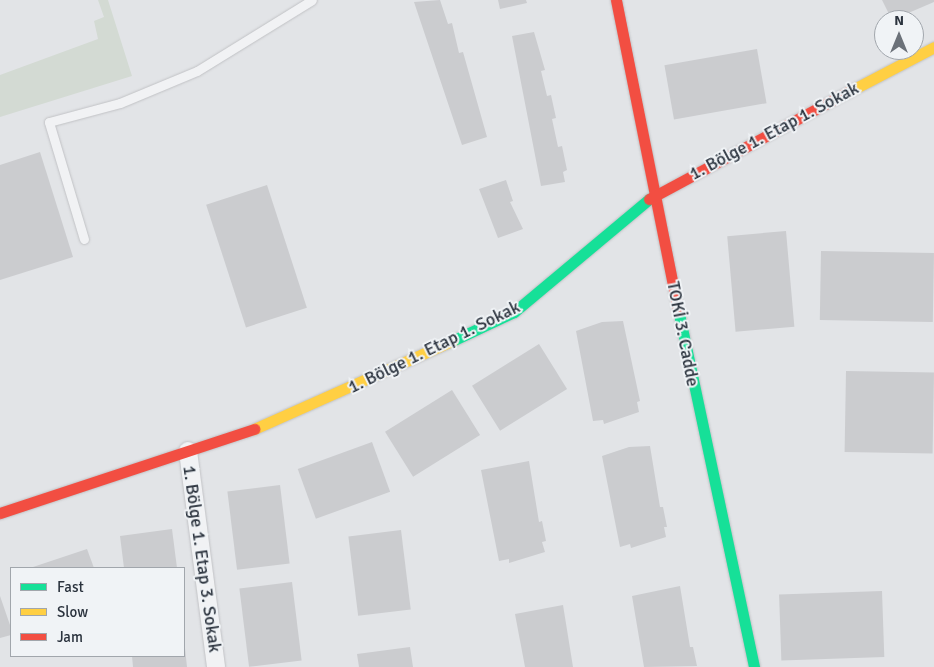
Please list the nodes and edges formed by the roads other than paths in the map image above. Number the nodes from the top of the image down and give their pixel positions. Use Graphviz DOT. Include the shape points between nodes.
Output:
graph roads {
  1 [pos="312,0"];
  2 [pos="616,0"];
  3 [pos="934,47"];
  4 [pos="656,194"];
  5 [pos="84,239"];
  6 [pos="188,451"];
  7 [pos="0,513"];
  8 [pos="216,667"];
  9 [pos="754,667"];
  1 -- 5 [label="lane" via="197,71 120,103 49,122"];
  2 -- 4 [label="street, TOKİ 3. Cadde"];
  3 -- 4 [label="street, 1. Bölge 1. Etap 1. Sokak"];
  4 -- 6 [label="street, 1. Bölge 1. Etap 1. Sokak" via="514,312 279,421"];
  4 -- 9 [label="street, TOKİ 3. Cadde"];
  6 -- 7 [label="street, 1. Bölge 1. Etap 1. Sokak"];
  6 -- 8 [label="street, 1. Bölge 1. Etap 3. Sokak"];
}
